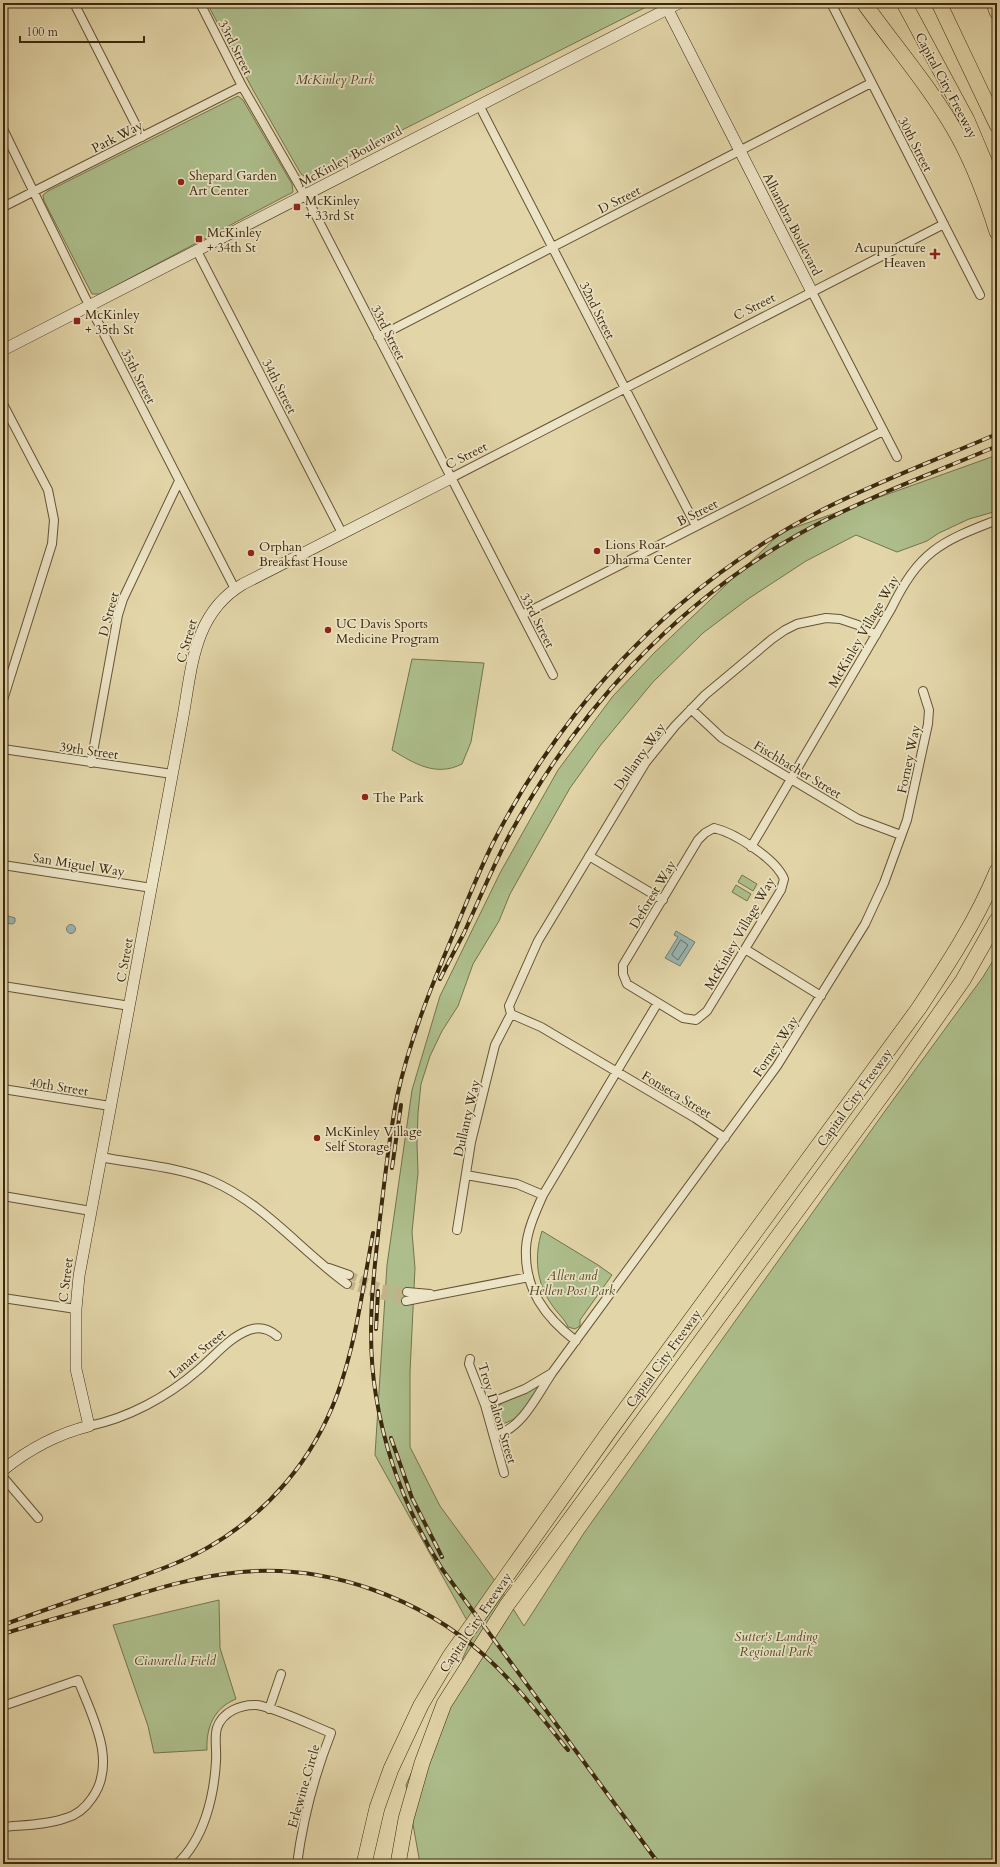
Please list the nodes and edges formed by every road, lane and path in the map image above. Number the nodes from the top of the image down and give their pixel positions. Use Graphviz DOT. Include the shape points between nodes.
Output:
graph roads {
  1 [pos="74,3"];
  2 [pos="200,3"];
  3 [pos="678,3"];
  4 [pos="831,3"];
  5 [pos="864,3"];
  6 [pos="904,3"];
  7 [pos="939,3"];
  8 [pos="994,3"];
  9 [pos="666,6"];
  10 [pos="997,12"];
  11 [pos="871,83"];
  12 [pos="242,86"];
  13 [pos="479,105"];
  14 [pos="997,125"];
  15 [pos="3,129"];
  16 [pos="142,136"];
  17 [pos="740,150"];
  18 [pos="997,191"];
  19 [pos="32,192"];
  20 [pos="305,195"];
  21 [pos="3,207"];
  22 [pos="944,224"];
  23 [pos="997,232"];
  24 [pos="552,247"];
  25 [pos="197,251"];
  26 [pos="812,292"];
  27 [pos="980,295"];
  28 [pos="90,306"];
  29 [pos="378,337"];
  30 [pos="3,350"];
  31 [pos="625,389"];
  32 [pos="3,404"];
  33 [pos="883,431"];
  34 [pos="897,457"];
  35 [pos="451,478"];
  36 [pos="179,481"];
  37 [pos="997,520"];
  38 [pos="696,526"];
  39 [pos="342,533"];
  40 [pos="235,589"];
  41 [pos="522,615"];
  42 [pos="876,635"];
  43 [pos="552,675"];
  44 [pos="923,691"];
  45 [pos="3,700"];
  46 [pos="691,709"];
  47 [pos="3,749"];
  48 [pos="90,763"];
  49 [pos="172,774"];
  50 [pos="791,778"];
  51 [pos="901,835"];
  52 [pos="751,847"];
  53 [pos="589,856"];
  54 [pos="3,865"];
  55 [pos="997,871"];
  56 [pos="152,888"];
  57 [pos="663,900"];
  58 [pos="997,920"];
  59 [pos="745,949"];
  60 [pos="3,986"];
  61 [pos="821,996"];
  62 [pos="657,1004"];
  63 [pos="130,1006"];
  64 [pos="511,1014"];
  65 [pos="616,1071"];
  66 [pos="3,1090"];
  67 [pos="110,1106"];
  68 [pos="725,1138"];
  69 [pos="101,1157"];
  70 [pos="466,1175"];
  71 [pos="543,1195"];
  72 [pos="3,1196"];
  73 [pos="91,1211"];
  74 [pos="457,1230"];
  75 [pos="326,1267"];
  76 [pos="348,1275"];
  77 [pos="529,1277"];
  78 [pos="347,1284"];
  79 [pos="407,1292"];
  80 [pos="441,1295"];
  81 [pos="3,1298"];
  82 [pos="406,1301"];
  83 [pos="76,1309"];
  84 [pos="277,1336"];
  85 [pos="576,1341"];
  86 [pos="470,1359"];
  87 [pos="552,1373"];
  88 [pos="485,1405"];
  89 [pos="89,1426"];
  90 [pos="495,1436"];
  91 [pos="3,1470"];
  92 [pos="504,1473"];
  93 [pos="3,1477"];
  94 [pos="38,1518"];
  95 [pos="281,1674"];
  96 [pos="3,1706"];
  97 [pos="269,1709"];
  98 [pos="3,1827"];
  99 [pos="177,1864"];
  100 [pos="297,1864"];
  101 [pos="364,1864"];
  102 [pos="398,1864"];
  1 -- 16 [label="street"];
  2 -- 12 [label="street, 33rd Street"];
  3 -- 9 [label="street, McKinley Boulevard"];
  4 -- 11 [label="street, 30th Street"];
  5 -- 23 [label="highway" via="939,106 958,137 972,163"];
  6 -- 18 [label="highway, Capital City Freeway" via="967,120"];
  7 -- 14 [label="highway, Capital City Freeway"];
  8 -- 10 [label="highway"];
  9 -- 13 [label="street, McKinley Boulevard"];
  9 -- 17 [label="street, Alhambra Boulevard"];
  11 -- 17 [label="street, D Street"];
  11 -- 22 [label="street, 30th Street"];
  12 -- 16 [label="street, Park Way"];
  12 -- 20 [label="street, 33rd Street"];
  13 -- 20 [label="street, McKinley Boulevard"];
  13 -- 24 [label="street, 32nd Street"];
  15 -- 19 [label="street, 35th Street"];
  16 -- 19 [label="street, Park Way"];
  17 -- 24 [label="street, D Street"];
  17 -- 26 [label="street, Alhambra Boulevard"];
  19 -- 21 [label="street, Park Way"];
  19 -- 28 [label="street, 35th Street"];
  20 -- 25 [label="street, McKinley Boulevard"];
  20 -- 29 [label="street, 33rd Street"];
  22 -- 26 [label="street, C Street"];
  22 -- 27 [label="street, 30th Street"];
  24 -- 29 [label="street, D Street"];
  24 -- 31 [label="street, 32nd Street"];
  25 -- 28 [label="street, McKinley Boulevard"];
  25 -- 39 [label="street, 34th Street"];
  26 -- 31 [label="street, C Street"];
  26 -- 33 [label="street, Alhambra Boulevard"];
  28 -- 30 [label="street, McKinley Boulevard"];
  28 -- 36 [label="street, 35th Street"];
  29 -- 35 [label="street, 33rd Street"];
  31 -- 35 [label="street, C Street"];
  31 -- 38 [label="street, 32nd Street"];
  32 -- 45 [label="street" via="48,490 54,520 52,544"];
  33 -- 34 [label="street, Alhambra Boulevard"];
  33 -- 38 [label="street, B Street"];
  35 -- 39 [label="street, C Street"];
  35 -- 41 [label="street, 33rd Street"];
  36 -- 40 [label="street, 35th Street"];
  36 -- 48 [label="street, D Street" via="123,599"];
  37 -- 42 [label="street, McKinley Village Way" via="957,536 926,556 909,575"];
  38 -- 41 [label="street, B Street"];
  39 -- 40 [label="street, C Street"];
  40 -- 49 [label="street, C Street" via="214,609 200,634"];
  41 -- 43 [label="street, 33rd Street"];
  42 -- 46 [label="street, Dullanty Way" via="840,619 826,618 797,624 766,644"];
  42 -- 50 [label="street, McKinley Village Way"];
  44 -- 51 [label="street, Forney Way" via="929,710 928,724 907,820"];
  46 -- 50 [label="street, Fischbacher Street" via="722,738"];
  46 -- 53 [label="street, Dullanty Way" via="646,762"];
  47 -- 48 [label="street, 39th Street"];
  48 -- 49 [label="street, 39th Street"];
  49 -- 56 [label="street, C Street"];
  50 -- 51 [label="street, Fischbacher Street" via="858,818"];
  50 -- 52 [label="street, McKinley Village Way"];
  51 -- 61 [label="street, Forney Way" via="868,918"];
  52 -- 57 [label="street, Deforest Way" via="722,830 714,828 705,833 698,840"];
  52 -- 59 [label="street, McKinley Village Way" via="774,864 784,879"];
  53 -- 57 [label="street"];
  53 -- 64 [label="street, Dullanty Way" via="538,941 509,1006"];
  54 -- 56 [label="street, San Miguel Way"];
  55 -- 101 [label="highway, Capital City Freeway" via="958,950 919,1008 613,1426 450,1656 421,1705 396,1758 377,1808"];
  56 -- 63 [label="street, C Street"];
  57 -- 62 [label="street, Deforest Way" via="623,965 627,984"];
  58 -- 102 [label="highway, Capital City Freeway" via="963,980 896,1076 494,1624 444,1704 422,1763 406,1819"];
  59 -- 61 [label="street"];
  59 -- 62 [label="street, McKinley Village Way" via="707,1011 696,1020 683,1018"];
  60 -- 63 [label="street"];
  61 -- 68 [label="street, Forney Way" via="777,1066"];
  62 -- 65 [label="street"];
  63 -- 67 [label="street, C Street"];
  64 -- 65 [label="street" via="541,1027"];
  64 -- 70 [label="street, Dullanty Way" via="495,1045 471,1142"];
  65 -- 68 [label="street, Fonseca Street"];
  65 -- 71 [label="street"];
  66 -- 67 [label="street, 40th Street"];
  67 -- 69 [label="street, C Street"];
  68 -- 85 [label="street, Forney Way"];
  69 -- 73 [label="street, C Street"];
  69 -- 75 [label="street" via="211,1180 269,1216"];
  70 -- 71 [label="street" via="517,1184"];
  70 -- 74 [label="street, Dullanty Way"];
  71 -- 77 [label="street" via="533,1219 526,1247"];
  72 -- 73 [label="street"];
  73 -- 83 [label="street, C Street" via="79,1276"];
  75 -- 76 [label="street"];
  75 -- 78 [label="street"];
  77 -- 80 [label="street"];
  77 -- 85 [label="street" via="539,1304 548,1317"];
  79 -- 80 [label="street"];
  80 -- 82 [label="street"];
  81 -- 83 [label="street"];
  83 -- 89 [label="street, C Street" via="76,1370"];
  84 -- 89 [label="street, Lanatt Street" via="262,1328 250,1330 238,1336 164,1395 123,1415"];
  85 -- 87 [label="street, Forney Way"];
  86 -- 88 [label="street, Troy Dalton Street" via="469,1364"];
  87 -- 88 [label="street, Forney Way" via="525,1389"];
  87 -- 90 [label="street, Forney Way" via="515,1426"];
  88 -- 90 [label="street, Troy Dalton Street"];
  89 -- 91 [label="street" via="68,1431 40,1445"];
  90 -- 92 [label="street, Troy Dalton Street"];
  93 -- 94 [label="street"];
  95 -- 97 [label="street"];
  96 -- 98 [label="street" via="78,1680 100,1737 103,1764 96,1794 75,1815 53,1822"];
  97 -- 99 [label="street, Erlewine Circle" via="256,1705 238,1707 222,1719 217,1728 216,1770 210,1803 193,1844"];
  97 -- 100 [label="street, Erlewine Circle" via="331,1733 314,1780"];
}
